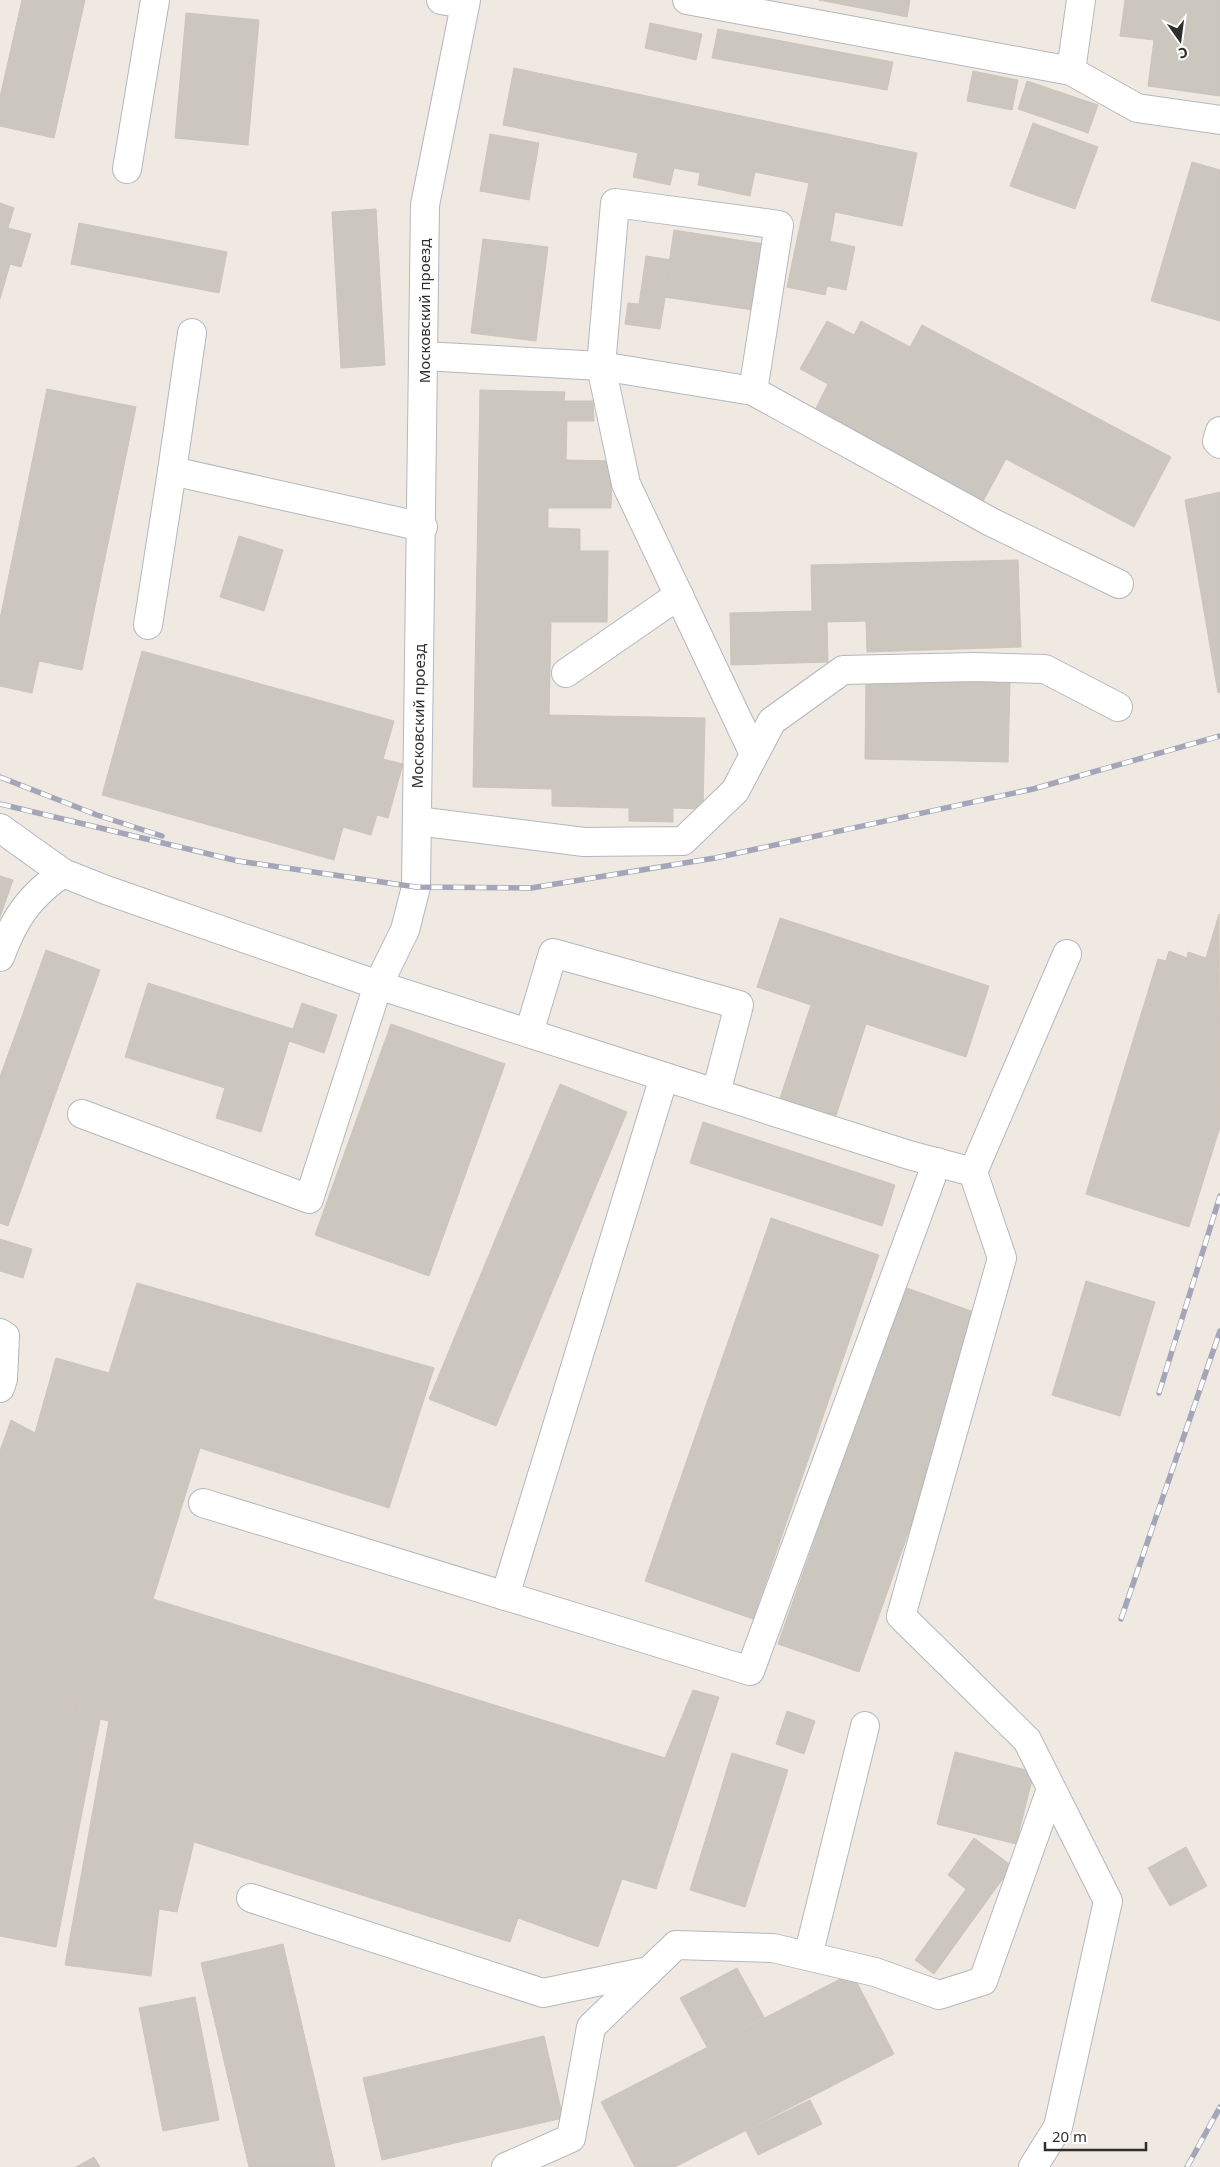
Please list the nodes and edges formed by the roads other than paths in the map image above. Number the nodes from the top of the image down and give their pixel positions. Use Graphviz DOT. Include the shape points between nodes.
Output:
graph roads {
  1 [pos="155,0"];
  2 [pos="687,0"];
  3 [pos="1081,0"];
  4 [pos="457,1"];
  5 [pos="1072,71"];
  6 [pos="1220,120"];
  7 [pos="127,169"];
  8 [pos="192,333"];
  9 [pos="424,356"];
  10 [pos="601,366"];
  11 [pos="753,391"];
  12 [pos="1220,430"];
  13 [pos="1220,444"];
  14 [pos="172,472"];
  15 [pos="422,527"];
  16 [pos="1119,584"];
  17 [pos="679,595"];
  18 [pos="148,625"];
  19 [pos="566,673"];
  20 [pos="1118,707"];
  21 [pos="754,754"];
  22 [pos="418,821"];
  23 [pos="0,828"];
  24 [pos="63,873"];
  25 [pos="1067,954"];
  26 [pos="0,957"];
  27 [pos="378,985"];
  28 [pos="529,1033"];
  29 [pos="664,1077"];
  30 [pos="716,1093"];
  31 [pos="82,1114"];
  32 [pos="937,1162"];
  33 [pos="972,1172"];
  34 [pos="0,1333"];
  35 [pos="0,1388"];
  36 [pos="203,1503"];
  37 [pos="505,1596"];
  38 [pos="865,1726"];
  39 [pos="1052,1788"];
  40 [pos="251,1898"];
  41 [pos="808,1956"];
  42 [pos="649,1971"];
  43 [pos="506,2167"];
  44 [pos="1034,2167"];
  1 -- 7 [label="street"];
  2 -- 5 [label="street"];
  3 -- 5 [label="street"];
  4 -- 9 [label="street, Московский проезд" via="425,205"];
  5 -- 6 [label="street" via="1137,108"];
  8 -- 14 [label="street"];
  9 -- 10 [label="street"];
  9 -- 15 [label="street, Московский проезд"];
  10 -- 11 [label="street"];
  10 -- 11 [label="street" via="614,203 780,225"];
  10 -- 17 [label="street" via="626,484"];
  11 -- 16 [label="street" via="992,522"];
  12 -- 13 [label="street" via="1217,441"];
  14 -- 15 [label="street"];
  14 -- 18 [label="street"];
  15 -- 22 [label="street, Московский проезд"];
  17 -- 19 [label="street"];
  17 -- 21 [label="street"];
  20 -- 21 [label="street" via="1045,670 975,667 843,670 772,721"];
  21 -- 22 [label="street" via="735,791 682,841 584,842"];
  22 -- 27 [label="street, Московский проезд" via="416,887 406,930"];
  23 -- 24 [label="street"];
  24 -- 26 [label="street" via="41,888 11,927"];
  24 -- 27 [label="street"];
  25 -- 33 [label="street"];
  27 -- 28 [label="street"];
  27 -- 31 [label="street, Московский проезд" via="309,1199"];
  28 -- 29 [label="street"];
  28 -- 30 [label="street" via="553,953 739,1005"];
  29 -- 30 [label="street"];
  29 -- 37 [label="street"];
  30 -- 32 [label="street"];
  32 -- 33 [label="street"];
  32 -- 37 [label="street" via="750,1672"];
  33 -- 39 [label="street" via="1002,1258 902,1616 1027,1740"];
  34 -- 35 [label="street" via="5,1336"];
  36 -- 37 [label="street"];
  38 -- 41 [label="street"];
  39 -- 41 [label="street" via="982,1982 939,1995 875,1972"];
  39 -- 44 [label="street" via="1108,1901 1058,2127"];
  40 -- 42 [label="street" via="543,1993"];
  41 -- 42 [label="street" via="772,1948 676,1945"];
  42 -- 43 [label="street" via="591,2027 571,2138"];
}
